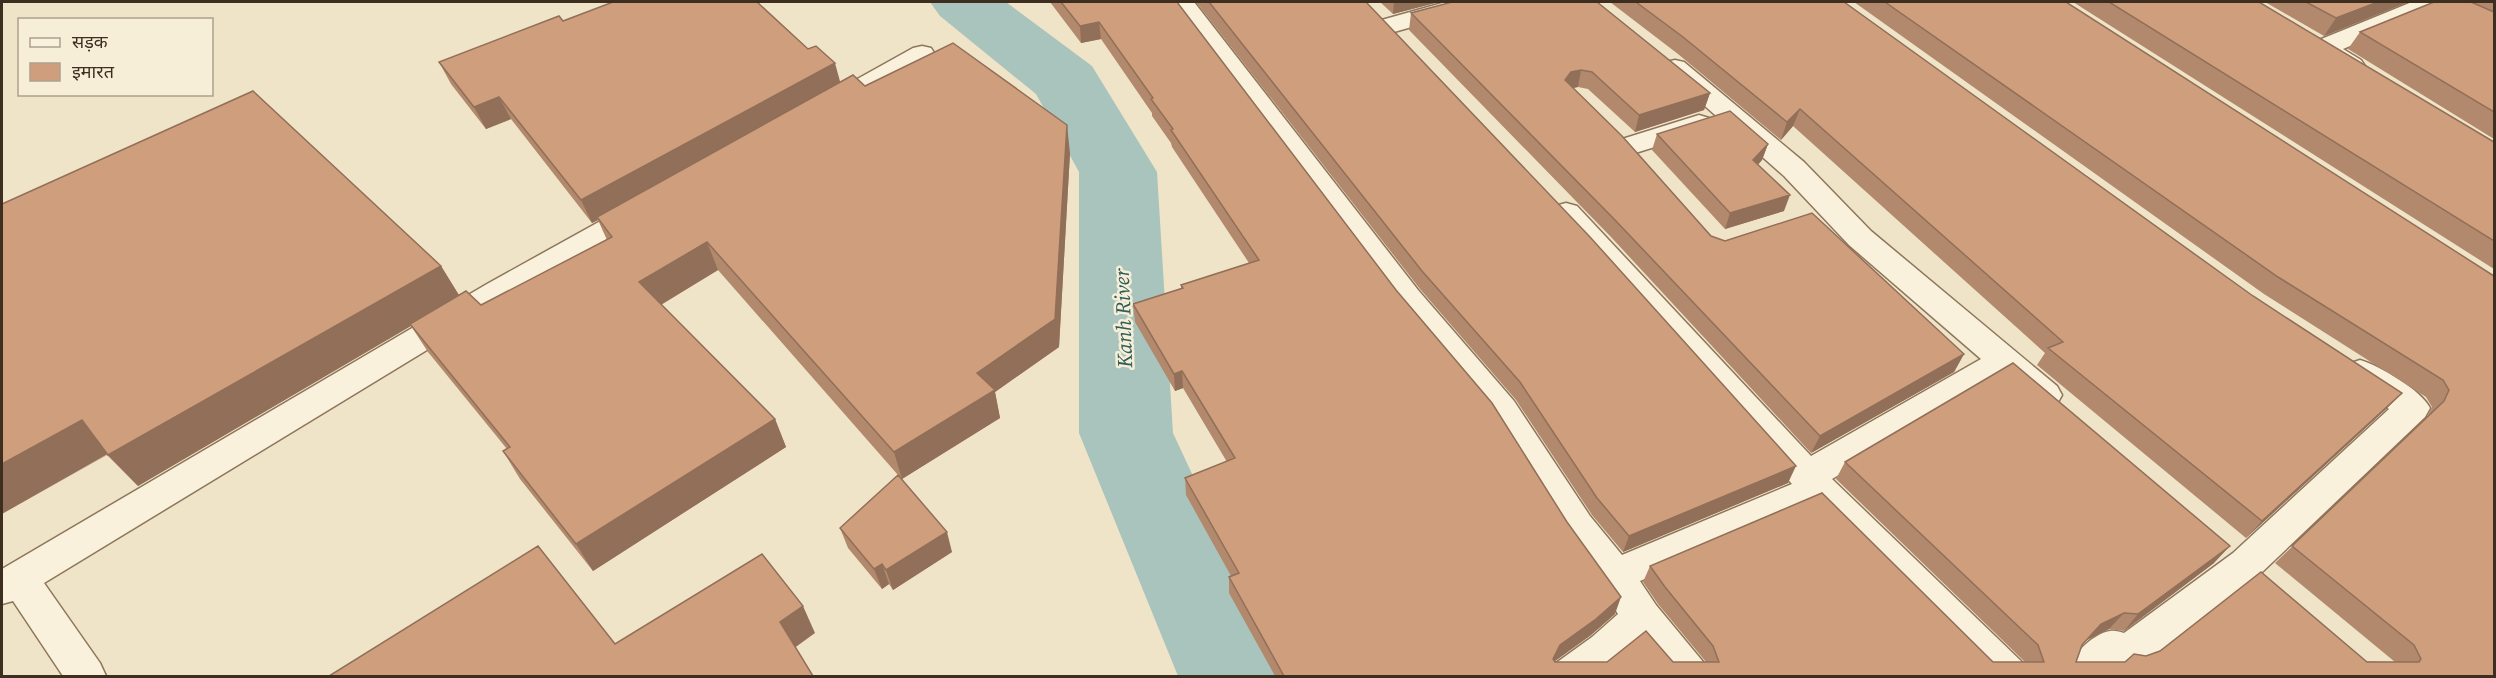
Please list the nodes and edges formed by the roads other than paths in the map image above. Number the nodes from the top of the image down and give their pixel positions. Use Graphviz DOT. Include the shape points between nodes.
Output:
graph roads {
  1 [pos="1181,2"];
  2 [pos="1364,2"];
  3 [pos="1473,2"];
  4 [pos="2446,3"];
  5 [pos="1386,26"];
  6 [pos="1651,48"];
  7 [pos="1409,49"];
  8 [pos="922,54"];
  9 [pos="2373,78"];
  10 [pos="1730,114"];
  11 [pos="808,118"];
  12 [pos="1652,171"];
  13 [pos="674,194"];
  14 [pos="1549,195"];
  15 [pos="1833,209"];
  16 [pos="1798,220"];
  17 [pos="2332,356"];
  18 [pos="2006,360"];
  19 [pos="2068,415"];
  20 [pos="1813,483"];
  21 [pos="1615,575"];
  22 [pos="10,583"];
  23 [pos="1642,617"];
  24 [pos="86,676"];
  25 [pos="1570,676"];
  26 [pos="1689,676"];
  27 [pos="2009,676"];
  28 [pos="2083,676"];
  1 -- 21 [label="street" via="1407,298 1502,410 1577,527"];
  2 -- 5 [label="street"];
  3 -- 5 [label="street"];
  4 -- 9 [label="street" via="2313,42"];
  5 -- 7 [label="street"];
  6 -- 10 [label="street"];
  8 -- 11 [label="street"];
  10 -- 12 [label="street" via="1621,138"];
  10 -- 15 [label="street"];
  13 -- 22 [label="street" via="498,292"];
  14 -- 20 [label="street"];
  15 -- 16 [label="street"];
  15 -- 18 [label="street" via="1860,238"];
  17 -- 28 [label="street" via="2413,408 2246,564 2130,652 2112,648"];
  18 -- 19 [label="street"];
  18 -- 20 [label="street"];
  20 -- 21 [label="street"];
  20 -- 27 [label="street"];
  21 -- 23 [label="street"];
  22 -- 24 [label="street"];
  23 -- 25 [label="street"];
  23 -- 26 [label="street"];
}
